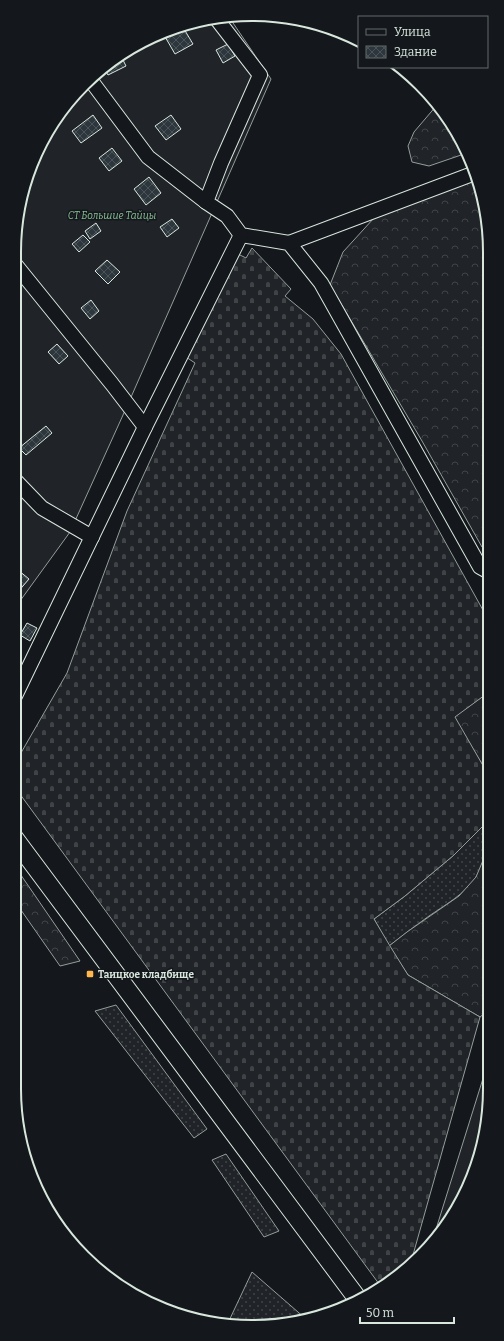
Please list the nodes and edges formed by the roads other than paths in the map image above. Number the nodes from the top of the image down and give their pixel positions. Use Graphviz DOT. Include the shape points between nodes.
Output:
graph roads {
  1 [pos="220,23"];
  2 [pos="94,84"];
  3 [pos="470,175"];
  4 [pos="206,202"];
  5 [pos="241,235"];
  6 [pos="289,243"];
  7 [pos="21,272"];
  8 [pos="145,427"];
  9 [pos="21,486"];
  10 [pos="92,538"];
  11 [pos="483,569"];
  12 [pos="21,684"];
  13 [pos="21,847"];
  14 [pos="355,1295"];
  1 -- 4 [label="street" via="260,75"];
  2 -- 4 [label="street" via="148,157"];
  3 -- 6 [label="street"];
  4 -- 5 [label="street" via="227,216"];
  5 -- 6 [label="street"];
  5 -- 8 [label="street"];
  6 -- 11 [label="street" via="321,283"];
  7 -- 8 [label="street"];
  8 -- 10 [label="street"];
  9 -- 10 [label="street" via="42,508"];
  10 -- 12 [label="street"];
  13 -- 14 [label="main road"];
}
